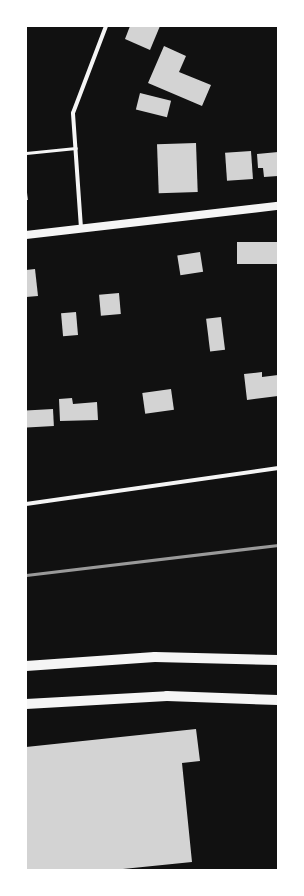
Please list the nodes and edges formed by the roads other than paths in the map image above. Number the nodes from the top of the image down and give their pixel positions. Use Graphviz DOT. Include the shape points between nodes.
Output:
graph roads {
  1 [pos="106,26"];
  2 [pos="76,148"];
  3 [pos="26,153"];
  4 [pos="278,206"];
  5 [pos="81,228"];
  6 [pos="26,235"];
  7 [pos="278,468"];
  8 [pos="26,504"];
  9 [pos="278,660"];
  10 [pos="26,666"];
  11 [pos="278,700"];
  12 [pos="26,704"];
  1 -- 2 [label="street" via="73,113"];
  2 -- 3 [label="lane"];
  2 -- 5 [label="street"];
  4 -- 5 [label="main road"];
  5 -- 6 [label="main road"];
  7 -- 8 [label="street"];
  9 -- 10 [label="main road" via="155,657"];
  11 -- 12 [label="main road" via="167,696"];
}
